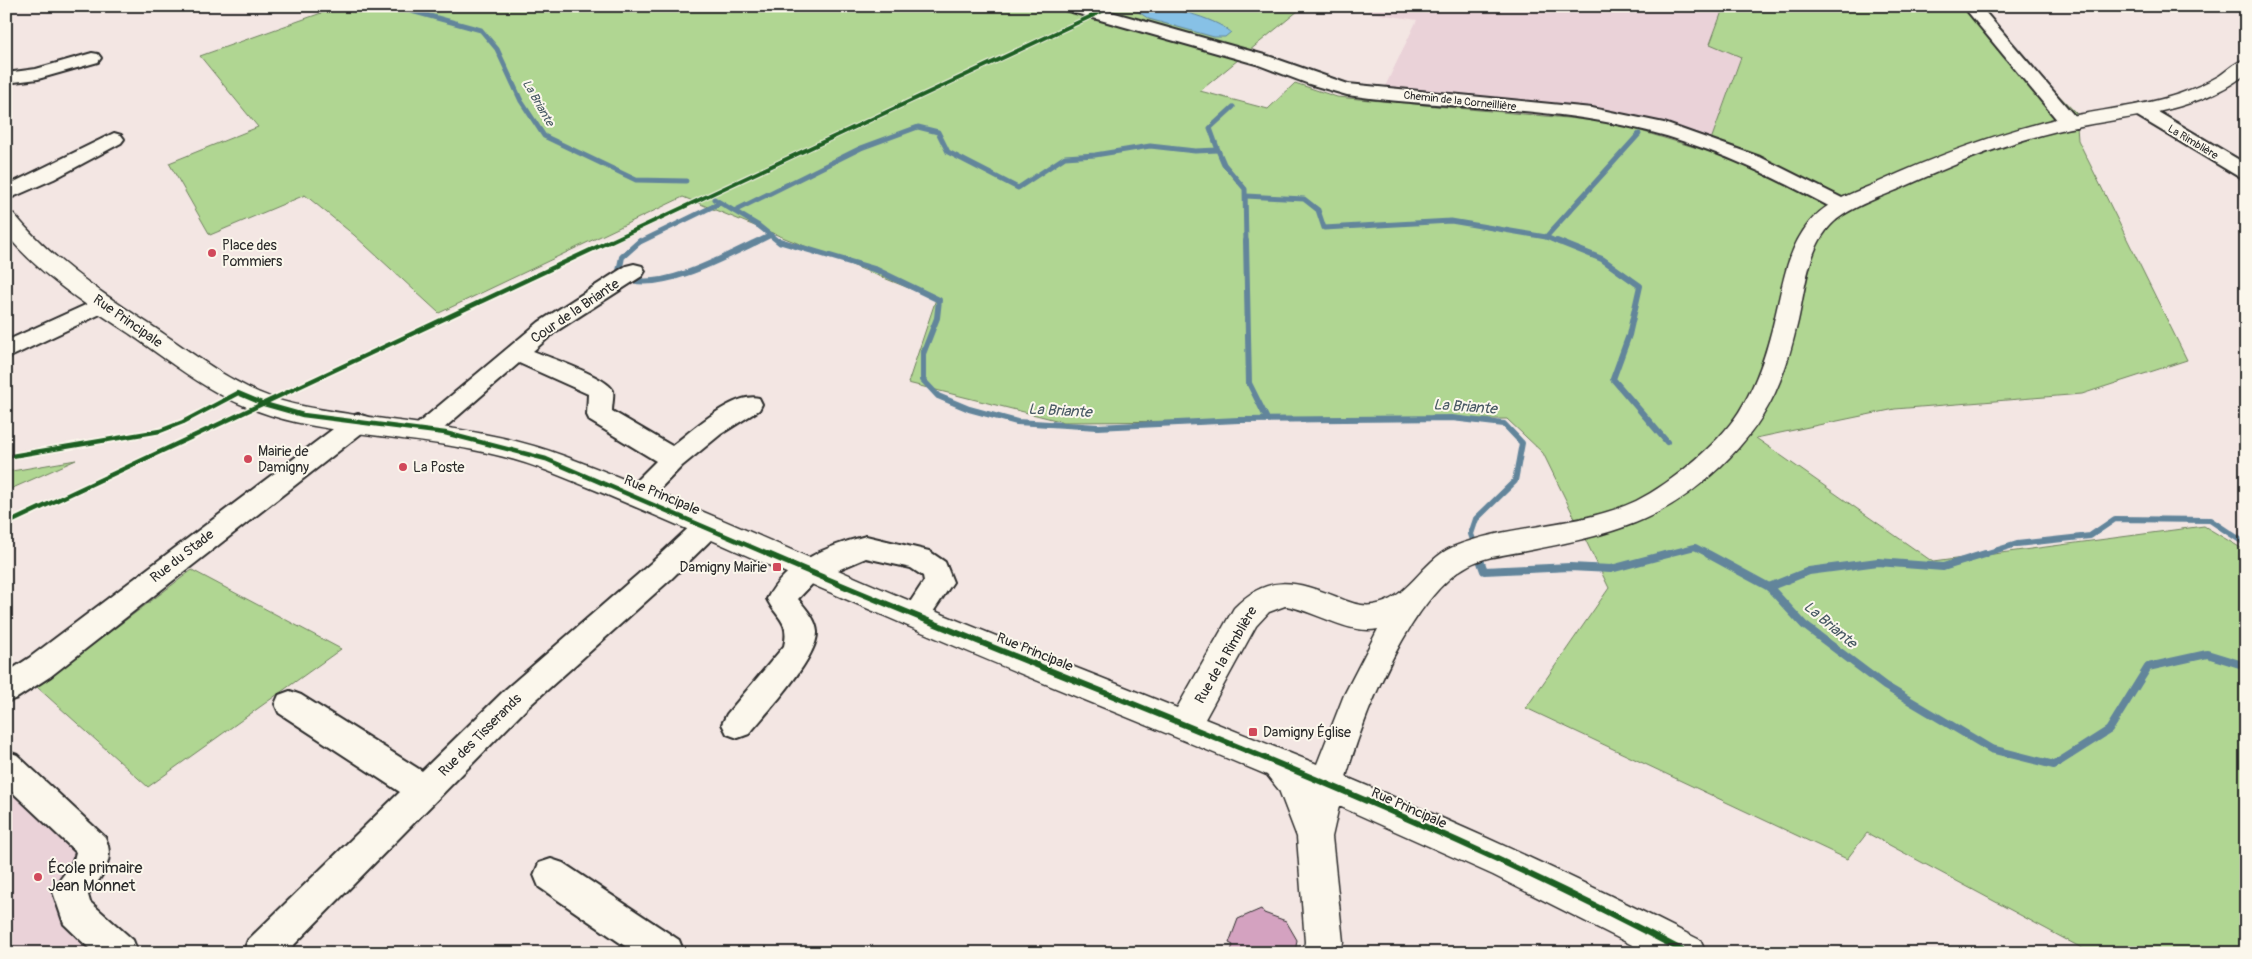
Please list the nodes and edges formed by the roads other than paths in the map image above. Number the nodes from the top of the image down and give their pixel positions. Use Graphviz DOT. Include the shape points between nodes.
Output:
graph roads {
  1 [pos="1071,6"];
  2 [pos="1971,6"];
  3 [pos="92,58"];
  4 [pos="2246,66"];
  5 [pos="6,78"];
  6 [pos="2141,110"];
  7 [pos="2070,123"];
  8 [pos="114,139"];
  9 [pos="2246,173"];
  10 [pos="6,194"];
  11 [pos="1843,206"];
  12 [pos="6,219"];
  13 [pos="625,277"];
  14 [pos="102,304"];
  15 [pos="6,351"];
  16 [pos="516,353"];
  17 [pos="750,404"];
  18 [pos="358,423"];
  19 [pos="425,431"];
  20 [pos="673,460"];
  21 [pos="637,496"];
  22 [pos="707,527"];
  23 [pos="807,571"];
  24 [pos="1413,599"];
  25 [pos="915,616"];
  26 [pos="1360,617"];
  27 [pos="1381,650"];
  28 [pos="6,689"];
  29 [pos="290,704"];
  30 [pos="738,724"];
  31 [pos="1185,725"];
  32 [pos="6,765"];
  33 [pos="1280,766"];
  34 [pos="1326,786"];
  35 [pos="424,790"];
  36 [pos="1314,837"];
  37 [pos="551,875"];
  38 [pos="120,953"];
  39 [pos="261,953"];
  40 [pos="666,953"];
  41 [pos="1322,953"];
  42 [pos="1687,953"];
  1 -- 11 [label="street, Chemin de la Corneillière" via="1262,60 1347,89 1593,114 1648,125 1770,168"];
  2 -- 7 [label="street"];
  3 -- 5 [label="street" via="38,74"];
  4 -- 6 [label="street, Rue de la Rimblière" via="2229,80 2201,92"];
  6 -- 7 [label="street, Rue de la Rimblière"];
  6 -- 9 [label="street, La Rimblière"];
  7 -- 11 [label="street, Rue de la Rimblière" via="1984,146"];
  8 -- 10 [label="street" via="47,176"];
  11 -- 24 [label="street, Rue de la Rimblière" via="1825,218 1801,255 1786,323 1766,386 1743,426 1714,458 1646,508 1585,528 1455,559"];
  12 -- 14 [label="street, Rue Principale" via="22,239"];
  13 -- 16 [label="street, Cour de la Briante" via="547,327"];
  14 -- 15 [label="street"];
  14 -- 18 [label="street, Rue Principale" via="211,380 264,404 303,415"];
  16 -- 19 [label="street, Cour de la Briante"];
  16 -- 20 [label="street" via="601,391 599,415"];
  17 -- 20 [label="street" via="712,428"];
  18 -- 19 [label="street, Rue Principale"];
  18 -- 28 [label="street, Rue du Stade" via="40,667"];
  19 -- 21 [label="street, Rue Principale" via="546,459"];
  20 -- 21 [label="street"];
  21 -- 22 [label="street, Rue Principale"];
  22 -- 23 [label="street, Rue Principale"];
  22 -- 35 [label="street, Rue des Tisserands" via="517,698"];
  23 -- 25 [label="street, Rue Principale"];
  23 -- 25 [label="street" via="847,552 866,548 919,559 936,570 940,582"];
  23 -- 30 [label="street" via="781,599 798,620 802,633 798,651"];
  24 -- 26 [label="street, Rue de la Rimblière" via="1394,612"];
  24 -- 27 [label="street, Rue de la Rimblière"];
  25 -- 31 [label="street, Rue Principale"];
  26 -- 27 [label="street" via="1374,632"];
  26 -- 31 [label="street, Rue de la Rimblière" via="1295,595 1278,593 1264,597 1245,617"];
  27 -- 34 [label="street, Rue de la Rimblière" via="1347,726"];
  29 -- 35 [label="street"];
  31 -- 33 [label="street, Rue Principale"];
  32 -- 38 [label="street" via="93,848 91,862 70,892 76,912"];
  33 -- 34 [label="street, Rue Principale"];
  33 -- 36 [label="street" via="1294,782"];
  34 -- 36 [label="street, Rue de la Rimblière"];
  34 -- 42 [label="street, Rue Principale" via="1367,801 1522,871"];
  35 -- 39 [label="street, Rue des Tisserands"];
  36 -- 41 [label="street" via="1324,942"];
  37 -- 40 [label="street"];
}
